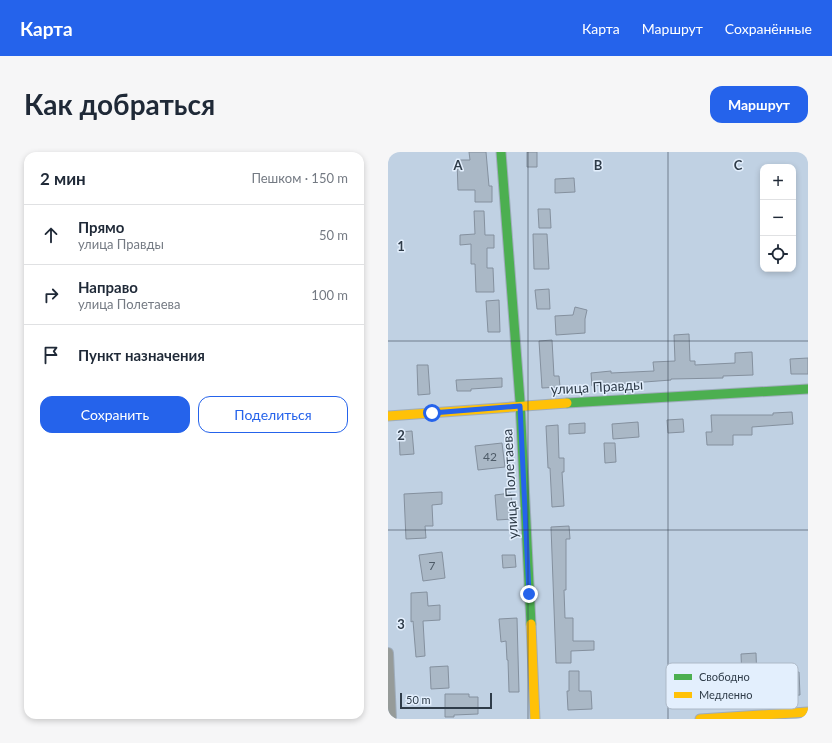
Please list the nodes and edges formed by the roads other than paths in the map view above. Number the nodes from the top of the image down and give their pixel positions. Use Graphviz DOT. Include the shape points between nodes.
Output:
graph roads {
  1 [pos="501,152"];
  2 [pos="808,388"];
  3 [pos="520,406"];
  4 [pos="388,416"];
  5 [pos="388,653"];
  6 [pos="808,712"];
  7 [pos="392,719"];
  8 [pos="535,719"];
  9 [pos="700,719"];
  1 -- 3 [label="street, улица Полетаева"];
  2 -- 3 [label="street, улица Правды"];
  3 -- 4 [label="street, улица Правды"];
  3 -- 8 [label="street, улица Полетаева"];
  5 -- 7 [label="street"];
  6 -- 9 [label="street"];
}
